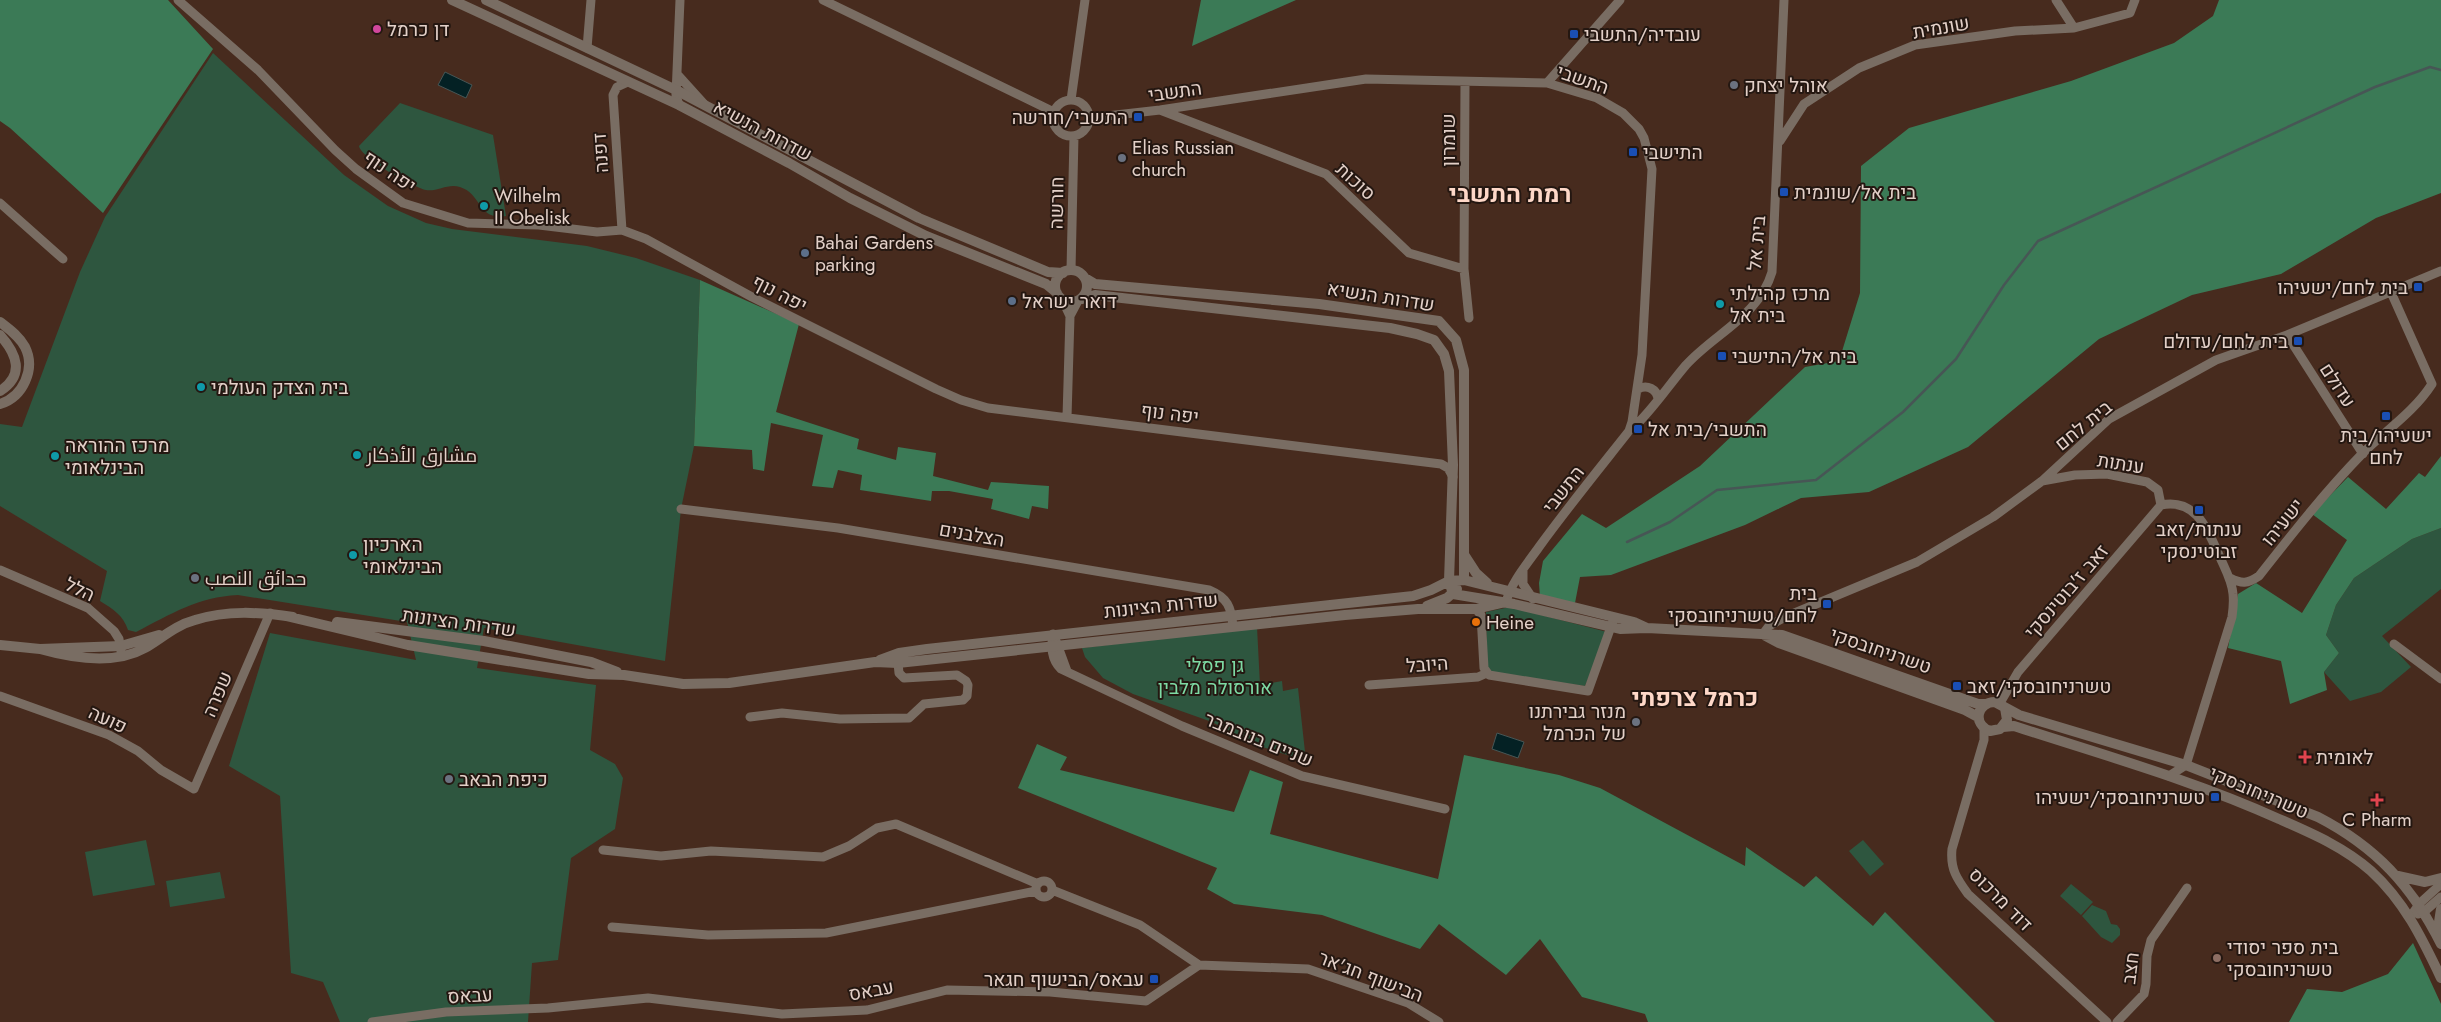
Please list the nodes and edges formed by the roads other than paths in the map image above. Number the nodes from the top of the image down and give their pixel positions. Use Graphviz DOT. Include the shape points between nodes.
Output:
graph roads {
  1 [pos="178,0"];
  2 [pos="452,0"];
  3 [pos="486,0"];
  4 [pos="591,0"];
  5 [pos="680,0"];
  6 [pos="823,0"];
  7 [pos="1085,0"];
  8 [pos="1620,0"];
  9 [pos="1784,0"];
  10 [pos="2056,0"];
  11 [pos="2135,0"];
  12 [pos="2074,28"];
  13 [pos="586,48"];
  14 [pos="677,74"];
  15 [pos="628,82"];
  16 [pos="1465,82"];
  17 [pos="1547,83"];
  18 [pos="676,90"];
  19 [pos="1071,100"];
  20 [pos="679,105"];
  21 [pos="705,105"];
  22 [pos="1160,110"];
  23 [pos="1054,112"];
  24 [pos="1089,118"];
  25 [pos="1074,136"];
  26 [pos="1778,146"];
  27 [pos="0,203"];
  28 [pos="622,230"];
  29 [pos="63,259"];
  30 [pos="1464,269"];
  31 [pos="2441,271"];
  32 [pos="1067,272"];
  33 [pos="1085,278"];
  34 [pos="2390,290"];
  35 [pos="1059,296"];
  36 [pos="1080,300"];
  37 [pos="1070,316"];
  38 [pos="1469,318"];
  39 [pos="0,322"];
  40 [pos="0,334"];
  41 [pos="2287,335"];
  42 [pos="0,391"];
  43 [pos="1637,393"];
  44 [pos="1658,399"];
  45 [pos="0,404"];
  46 [pos="1650,408"];
  47 [pos="1067,416"];
  48 [pos="1629,431"];
  49 [pos="1453,454"];
  50 [pos="2362,454"];
  51 [pos="1441,464"];
  52 [pos="1453,477"];
  53 [pos="2042,481"];
  54 [pos="2161,504"];
  55 [pos="681,509"];
  56 [pos="1464,552"];
  57 [pos="0,570"];
  58 [pos="1523,570"];
  59 [pos="2230,578"];
  60 [pos="1464,580"];
  61 [pos="1449,581"];
  62 [pos="1490,585"];
  63 [pos="1510,591"];
  64 [pos="1453,594"];
  65 [pos="1533,599"];
  66 [pos="1506,602"];
  67 [pos="1418,609"];
  68 [pos="1476,609"];
  69 [pos="270,613"];
  70 [pos="1232,615"];
  71 [pos="286,616"];
  72 [pos="1611,622"];
  73 [pos="1233,626"];
  74 [pos="169,632"];
  75 [pos="1053,634"];
  76 [pos="1763,634"];
  77 [pos="2394,644"];
  78 [pos="121,646"];
  79 [pos="3,647"];
  80 [pos="1055,647"];
  81 [pos="40,649"];
  82 [pos="116,657"];
  83 [pos="875,662"];
  84 [pos="898,663"];
  85 [pos="1486,673"];
  86 [pos="624,675"];
  87 [pos="2441,679"];
  88 [pos="1369,684"];
  89 [pos="0,696"];
  90 [pos="1985,704"];
  91 [pos="2003,705"];
  92 [pos="1978,717"];
  93 [pos="750,718"];
  94 [pos="1994,729"];
  95 [pos="2186,765"];
  96 [pos="2168,776"];
  97 [pos="194,789"];
  98 [pos="1445,809"];
  99 [pos="603,850"];
  100 [pos="2395,874"];
  101 [pos="2441,878"];
  102 [pos="2441,884"];
  103 [pos="1037,887"];
  104 [pos="2187,888"];
  105 [pos="1052,890"];
  106 [pos="2441,897"];
  107 [pos="2422,907"];
  108 [pos="2441,909"];
  109 [pos="2410,917"];
  110 [pos="612,927"];
  111 [pos="2441,936"];
  112 [pos="2441,944"];
  113 [pos="1199,965"];
  114 [pos="2441,978"];
  115 [pos="372,1022"];
  116 [pos="1439,1022"];
  117 [pos="2106,1022"];
  118 [pos="2117,1022"];
  1 -- 28 [label="street, יפה נוף" via="258,70 342,156 403,203 468,223 539,225 597,232"];
  2 -- 15 [label="street, שדרות הנשיא"];
  3 -- 13 [label="street, שדרות הנשיא"];
  4 -- 13 [label="street"];
  5 -- 14 [label="street"];
  6 -- 23 [label="street"];
  7 -- 19 [label="street"];
  8 -- 17 [label="street"];
  9 -- 26 [label="street, בית אל"];
  10 -- 12 [label="street"];
  11 -- 12 [label="street, שונמית" via="2130,13"];
  12 -- 26 [label="street, שונמית" via="2015,31 1915,45 1859,68 1804,104"];
  13 -- 18 [label="street, שדרות הנשיא"];
  14 -- 18 [label="street"];
  14 -- 21 [label="street"];
  15 -- 20 [label="street, שדרות הנשיא"];
  15 -- 28 [label="street, דפנה" via="617,87 613,95"];
  16 -- 17 [label="street, התשבי"];
  16 -- 22 [label="street, התשבי" via="1366,79"];
  16 -- 30 [label="street, שומרון"];
  17 -- 43 [label="street, התשבי" via="1598,98 1623,113 1639,129 1650,154 1652,169 1642,355"];
  18 -- 20 [label="street"];
  18 -- 21 [label="street, שדרות הנשיא"];
  19 -- 23 [label="street" via="1061,103"];
  19 -- 24 [label="street" via="1086,107"];
  20 -- 35 [label="street, שדרות הנשיא" via="850,198 914,230 1046,284"];
  21 -- 32 [label="street, שדרות הנשיא" via="919,218 1048,272"];
  22 -- 24 [label="street, התשבי"];
  22 -- 30 [label="street, סוכות" via="1326,174 1410,253"];
  23 -- 25 [label="street" via="1058,129"];
  24 -- 25 [label="street" via="1086,128"];
  25 -- 32 [label="street, חורשה"];
  26 -- 44 [label="street, בית אל" via="1769,281 1748,312 1699,352"];
  27 -- 29 [label="street"];
  28 -- 47 [label="street, יפה נוף" via="646,239 760,301 961,400 1003,411"];
  30 -- 38 [label="street, שומרון"];
  31 -- 34 [label="street, בית לחם"];
  32 -- 33 [label="street" via="1079,272"];
  32 -- 35 [label="street" via="1057,279"];
  33 -- 36 [label="street" via="1087,288"];
  33 -- 56 [label="street, שדרות הנשיא" via="1095,284 1319,304 1439,321 1456,340 1464,370"];
  34 -- 41 [label="street, בית לחם"];
  34 -- 50 [label="street, ישעיהו" via="2432,384 2423,397"];
  35 -- 36 [label="street" via="1070,302"];
  35 -- 37 [label="street"];
  36 -- 37 [label="street"];
  36 -- 49 [label="street, שדרות הנשיא" via="1095,295 1390,328 1426,336 1439,347 1448,362"];
  37 -- 47 [label="street"];
  39 -- 45 [label="street" via="24,345 29,361 22,388"];
  40 -- 42 [label="street" via="16,364 16,373 9,385"];
  41 -- 50 [label="street, עדולם"];
  41 -- 53 [label="street, בית לחם" via="2216,360 2110,419"];
  43 -- 44 [label="street" via="1644,386 1651,388"];
  43 -- 46 [label="street" via="1642,406"];
  43 -- 48 [label="street, התשבי"];
  44 -- 46 [label="street, בית אל"];
  46 -- 48 [label="street, בית אל"];
  47 -- 51 [label="street, יפה נוף"];
  48 -- 58 [label="street, התשבי"];
  49 -- 51 [label="street"];
  49 -- 52 [label="street, שדרות הנשיא"];
  50 -- 59 [label="street, ישעיהו" via="2312,509 2259,576 2249,583 2240,584"];
  51 -- 52 [label="street"];
  52 -- 61 [label="street, שדרות הנשיא"];
  53 -- 54 [label="street, ענתות" via="2107,474 2147,482 2158,490"];
  53 -- 76 [label="street, בית לחם" via="1998,514 1917,562 1785,617 1769,626"];
  54 -- 59 [label="street" via="2172,502 2188,508 2204,522"];
  54 -- 91 [label="street, זאב ז'בוטינסקי" via="2018,672"];
  55 -- 70 [label="street, הצלבנים" via="838,528 1209,590 1226,600"];
  56 -- 60 [label="street, שדרות הנשיא"];
  56 -- 62 [label="street" via="1476,573"];
  57 -- 78 [label="street, הלל" via="88,608 114,631"];
  58 -- 63 [label="street, התשבי"];
  58 -- 65 [label="street" via="1523,584"];
  59 -- 95 [label="street" via="2232,618"];
  60 -- 61 [label="street, טשרניחובסקי"];
  60 -- 62 [label="street, טשרניחובסקי"];
  60 -- 64 [label="street"];
  61 -- 64 [label="street, שדרות הנשיא"];
  61 -- 70 [label="street, שדרות הציונות" via="1413,596"];
  62 -- 63 [label="street, טשרניחובסקי"];
  63 -- 65 [label="street, טשרניחובסקי"];
  63 -- 66 [label="street, התשבי"];
  64 -- 66 [label="street"];
  64 -- 67 [label="street"];
  65 -- 72 [label="street, טשרניחובסקי"];
  66 -- 68 [label="street, טשרניחובסקי"];
  66 -- 72 [label="street, טשרניחובסקי"];
  67 -- 68 [label="street, טשרניחובסקי"];
  67 -- 73 [label="street, שדרות הציונות"];
  68 -- 85 [label="street" via="1481,614"];
  69 -- 71 [label="street, שדרות הציונות"];
  69 -- 74 [label="street, שדרות הציונות" via="216,614"];
  69 -- 97 [label="street, שפרה"];
  70 -- 73 [label="street, הצלבנים"];
  70 -- 75 [label="street, שדרות הציונות"];
  71 -- 86 [label="street, שדרות הציונות" via="408,645 589,674"];
  71 -- 86 [label="street, שדרות הציונות" via="484,641 591,662"];
  72 -- 76 [label="street, טשרניחובסקי" via="1647,628"];
  72 -- 85 [label="street" via="1588,691"];
  73 -- 80 [label="street, שדרות הציונות"];
  74 -- 78 [label="street, שדרות הציונות"];
  74 -- 82 [label="street, שדרות הציונות" via="138,652"];
  75 -- 80 [label="street, שניים בנובמבר"];
  75 -- 83 [label="street, שדרות הציונות" via="927,648"];
  76 -- 90 [label="street, טשרניחובסקי" via="1791,637"];
  76 -- 92 [label="street, טשרניחובסקי" via="1779,643"];
  77 -- 87 [label="street"];
  78 -- 81 [label="street, שדרות הציונות"];
  78 -- 82 [label="street"];
  79 -- 81 [label="street, שדרות הציונות"];
  80 -- 84 [label="street, שדרות הציונות"];
  80 -- 98 [label="street, שניים בנובמבר" via="1069,674 1302,776"];
  81 -- 82 [label="street, שדרות הציונות" via="84,658"];
  83 -- 84 [label="street, שדרות הציונות"];
  83 -- 86 [label="street, שדרות הציונות" via="713,684 683,684"];
  84 -- 93 [label="street" via="899,674 908,679 962,677 968,685 966,698 924,704 909,718 840,719 782,713"];
  85 -- 88 [label="street, היובל" via="1478,677"];
  89 -- 97 [label="street, פועה" via="109,735"];
  90 -- 91 [label="street"];
  90 -- 92 [label="street"];
  91 -- 94 [label="street" via="2008,720"];
  91 -- 95 [label="street, טשרניחובסקי" via="2019,715"];
  92 -- 94 [label="street"];
  94 -- 96 [label="street, טשרניחובסקי" via="2014,726"];
  94 -- 117 [label="street, דוד מרכוס" via="1984,740 1950,863 1968,894"];
  95 -- 96 [label="street"];
  95 -- 100 [label="street, טשרניחובסקי" via="2318,817 2354,838"];
  96 -- 109 [label="street, טשרניחובסקי" via="2236,799 2345,850 2377,876"];
  99 -- 103 [label="street" via="661,856 711,851 823,857 849,846 877,828 896,824"];
  100 -- 101 [label="street" via="2416,881 2429,882"];
  100 -- 107 [label="street, טשרניחובסקי"];
  102 -- 107 [label="street"];
  103 -- 105 [label="street" via="1046,881"];
  103 -- 105 [label="street" via="1039,896 1050,895"];
  103 -- 110 [label="street" via="826,933 708,935"];
  104 -- 118 [label="street, חצב" via="2151,940 2144,994"];
  105 -- 113 [label="street" via="1140,925"];
  106 -- 107 [label="street"];
  107 -- 109 [label="street"];
  107 -- 112 [label="street, טשרניחובסקי"];
  108 -- 111 [label="street"];
  109 -- 114 [label="street, טשרניחובסקי"];
  113 -- 115 [label="street, עבאס" via="1146,1001 1050,992 947,990 867,1010 782,1014 648,998 548,1008 446,1012"];
  113 -- 116 [label="street, הבישוף חג'אר" via="1308,969 1408,1003"];
}
